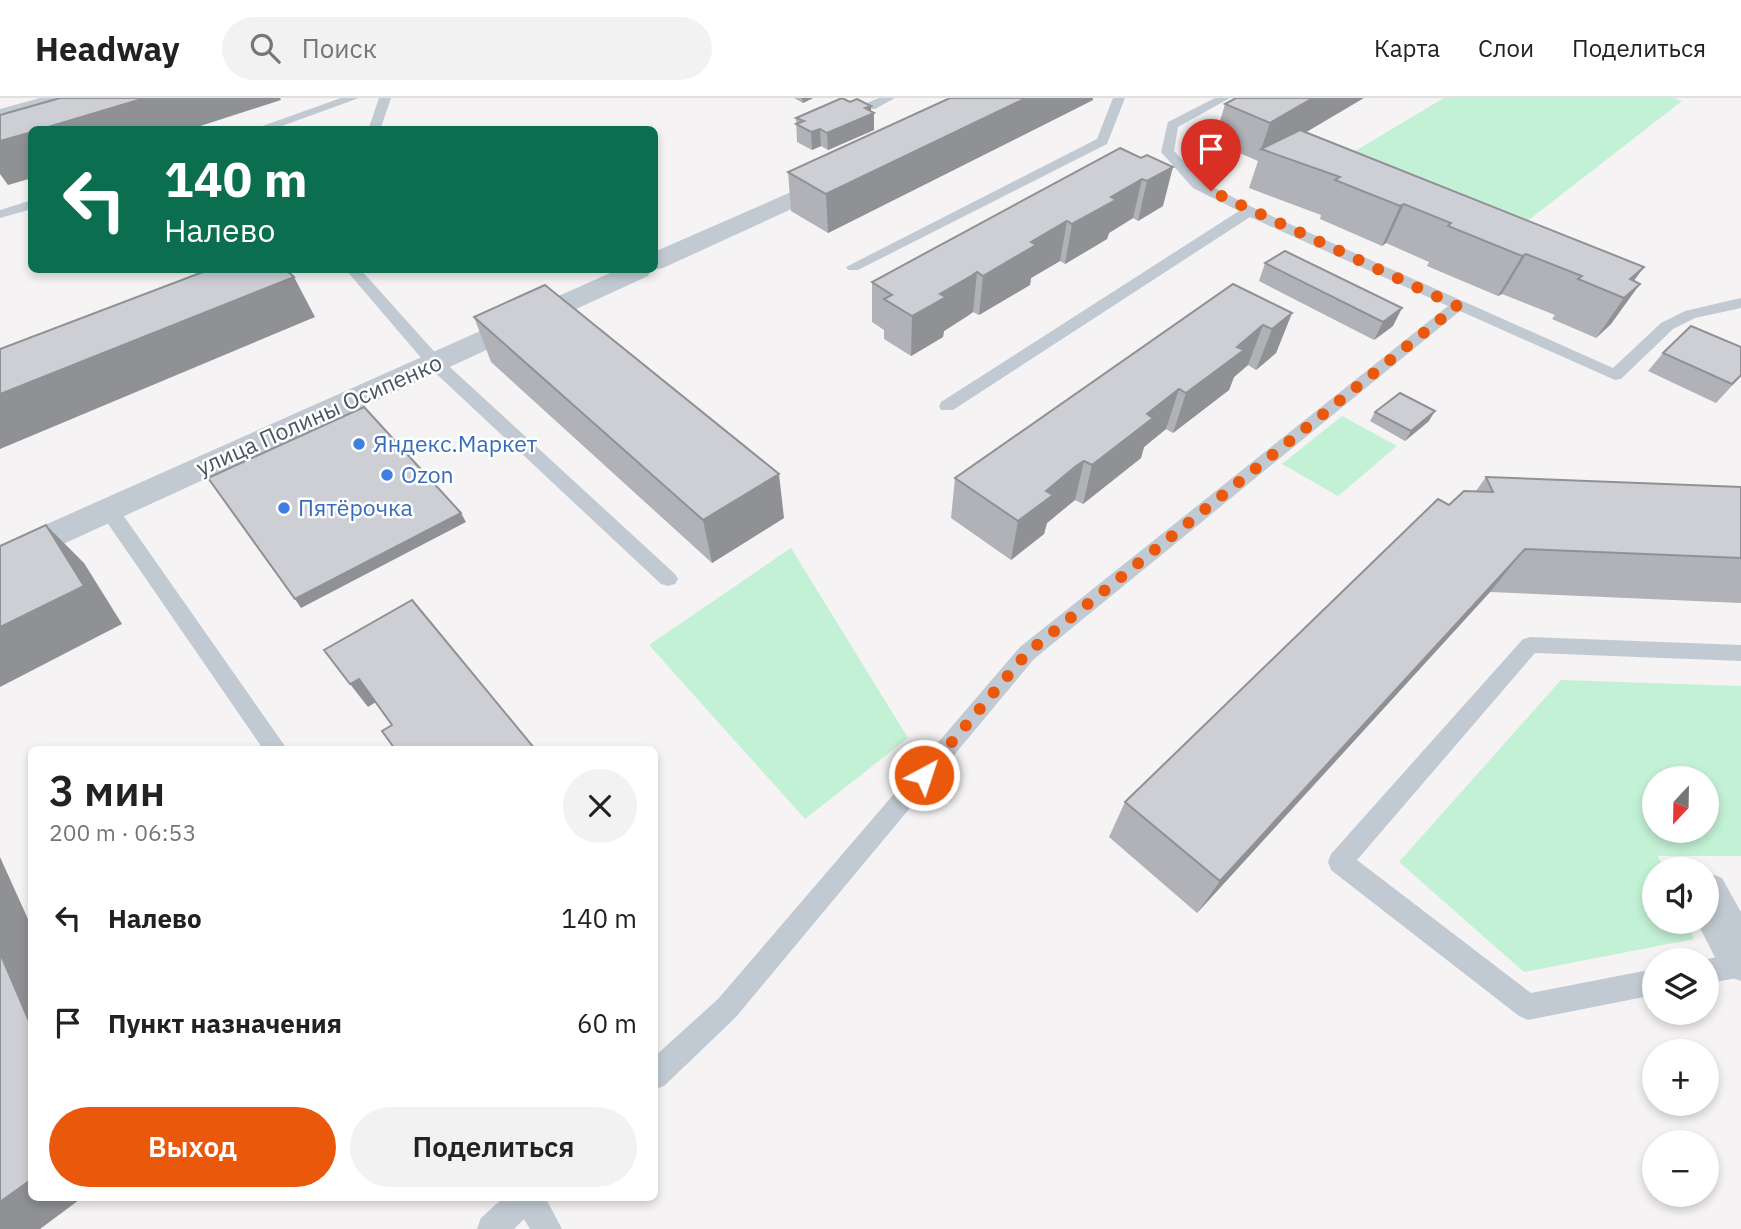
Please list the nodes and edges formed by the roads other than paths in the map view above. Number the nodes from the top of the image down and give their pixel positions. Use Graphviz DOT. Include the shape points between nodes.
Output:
graph roads {
  1 [pos="52,98"];
  2 [pos="353,98"];
  3 [pos="385,98"];
  4 [pos="889,98"];
  5 [pos="1119,98"];
  6 [pos="1224,98"];
  7 [pos="871,106"];
  8 [pos="0,113"];
  9 [pos="269,126"];
  10 [pos="375,126"];
  11 [pos="864,167"];
  12 [pos="28,205"];
  13 [pos="1249,211"];
  14 [pos="0,214"];
  15 [pos="658,260"];
  16 [pos="853,267"];
  17 [pos="355,273"];
  18 [pos="631,273"];
  19 [pos="1741,303"];
  20 [pos="1457,306"];
  21 [pos="434,362"];
  22 [pos="947,406"];
  23 [pos="109,510"];
  24 [pos="0,560"];
  25 [pos="668,579"];
  26 [pos="1741,653"];
  27 [pos="274,746"];
  28 [pos="1741,892"];
  29 [pos="1719,893"];
  30 [pos="1719,917"];
  31 [pos="1741,958"];
  32 [pos="1741,964"];
  33 [pos="1719,968"];
  34 [pos="1642,984"];
  35 [pos="658,1072"];
  36 [pos="523,1201"];
  37 [pos="530,1201"];
  38 [pos="492,1229"];
  39 [pos="547,1229"];
  1 -- 8 [label="lane"];
  2 -- 9 [label="lane"];
  3 -- 10 [label="lane"];
  4 -- 7 [label="lane"];
  5 -- 16 [label="lane" via="1103,141"];
  6 -- 13 [label="lane" via="1172,125 1167,152 1198,185"];
  11 -- 15 [label="street"];
  12 -- 14 [label="lane"];
  13 -- 20 [label="lane"];
  13 -- 22 [label="lane"];
  17 -- 21 [label="lane"];
  18 -- 21 [label="street, улица Полины Осипенко"];
  19 -- 20 [label="lane" via="1690,314 1667,326 1615,375"];
  20 -- 35 [label="lane" via="1027,653 727,1008"];
  21 -- 23 [label="street, улица Полины Осипенко"];
  21 -- 25 [label="lane"];
  23 -- 24 [label="street, улица Полины Осипенко"];
  23 -- 27 [label="lane"];
  26 -- 34 [label="lane" via="1531,645 1340,862 1528,1007"];
  28 -- 29 [label="street"];
  30 -- 31 [label="street"];
  32 -- 33 [label="lane"];
  36 -- 38 [label="lane"];
  37 -- 39 [label="lane"];
}
